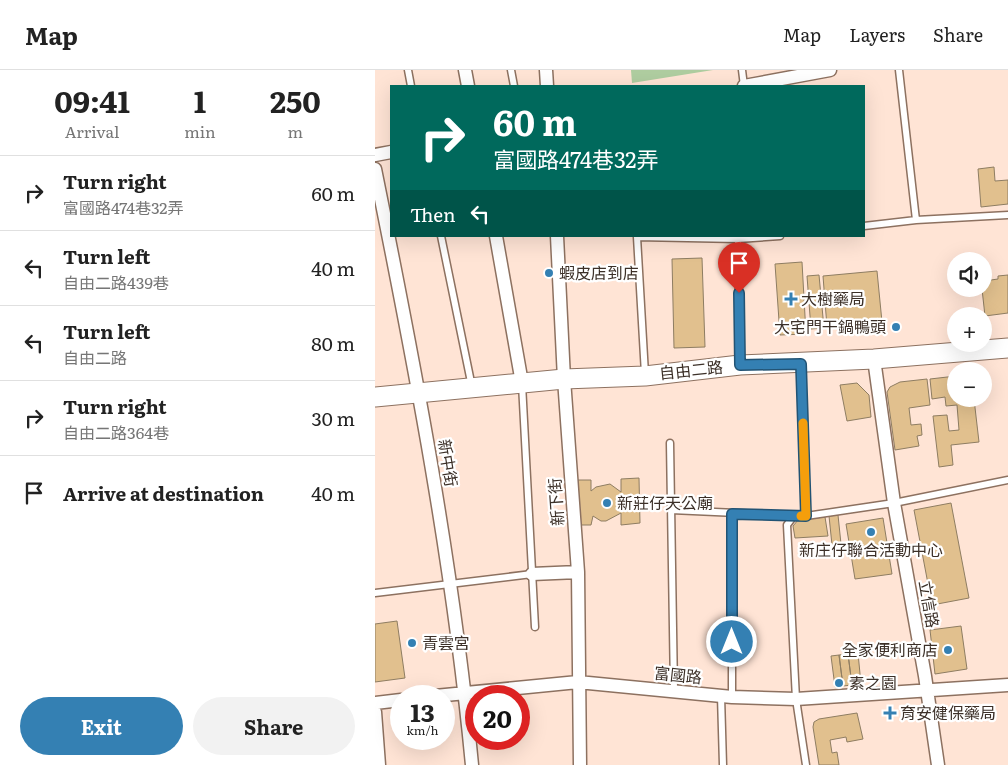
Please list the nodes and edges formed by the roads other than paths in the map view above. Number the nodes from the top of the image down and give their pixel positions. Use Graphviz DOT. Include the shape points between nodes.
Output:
graph roads {
  1 [pos="408,70"];
  2 [pos="465,70"];
  3 [pos="511,70"];
  4 [pos="546,70"];
  5 [pos="742,70"];
  6 [pos="830,70"];
  7 [pos="899,70"];
  8 [pos="411,85"];
  9 [pos="468,85"];
  10 [pos="514,85"];
  11 [pos="547,85"];
  12 [pos="744,85"];
  13 [pos="749,85"];
  14 [pos="390,152"];
  15 [pos="375,155"];
  16 [pos="375,169"];
  17 [pos="1008,215"];
  18 [pos="916,220"];
  19 [pos="865,226"];
  20 [pos="441,237"];
  21 [pos="496,237"];
  22 [pos="557,237"];
  23 [pos="637,237"];
  24 [pos="772,237"];
  25 [pos="738,239"];
  26 [pos="1008,348"];
  27 [pos="874,359"];
  28 [pos="801,364"];
  29 [pos="740,365"];
  30 [pos="645,376"];
  31 [pos="564,379"];
  32 [pos="522,383"];
  33 [pos="472,388"];
  34 [pos="420,392"];
  35 [pos="375,397"];
  36 [pos="670,443"];
  37 [pos="1008,480"];
  38 [pos="894,503"];
  39 [pos="671,510"];
  40 [pos="732,514"];
  41 [pos="806,516"];
  42 [pos="793,517"];
  43 [pos="577,572"];
  44 [pos="532,574"];
  45 [pos="451,584"];
  46 [pos="375,593"];
  47 [pos="535,627"];
  48 [pos="579,682"];
  49 [pos="1008,685"];
  50 [pos="530,687"];
  51 [pos="674,690"];
  52 [pos="927,691"];
  53 [pos="465,693"];
  54 [pos="455,694"];
  55 [pos="727,697"];
  56 [pos="796,699"];
  57 [pos="390,701"];
  58 [pos="375,703"];
  59 [pos="375,712"];
  60 [pos="471,750"];
  61 [pos="379,765"];
  62 [pos="472,765"];
  63 [pos="580,765"];
  64 [pos="723,765"];
  65 [pos="806,765"];
  66 [pos="939,765"];
  1 -- 8 [label="lane"];
  2 -- 9 [label="street"];
  3 -- 10 [label="lane"];
  4 -- 11 [label="street"];
  5 -- 12 [label="lane"];
  6 -- 13 [label="street"];
  7 -- 18 [label="lane"];
  14 -- 15 [label="street"];
  16 -- 34 [label="street, 新中街"];
  17 -- 18 [label="lane"];
  18 -- 19 [label="lane"];
  20 -- 33 [label="lane"];
  21 -- 32 [label="street"];
  22 -- 31 [label="street, 新下街"];
  23 -- 25 [label="lane"];
  23 -- 30 [label="lane"];
  24 -- 25 [label="lane"];
  25 -- 29 [label="lane"];
  26 -- 27 [label="street, 自由二路"];
  27 -- 28 [label="street, 自由二路"];
  27 -- 38 [label="street, 立信路"];
  28 -- 29 [label="street, 自由二路"];
  28 -- 41 [label="lane"];
  29 -- 30 [label="street, 自由二路"];
  30 -- 31 [label="street, 自由二路"];
  31 -- 32 [label="street, 自由二路"];
  31 -- 43 [label="street, 新下街"];
  32 -- 33 [label="street, 自由二路"];
  32 -- 44 [label="lane"];
  33 -- 34 [label="street, 自由二路"];
  34 -- 35 [label="street, 自由二路"];
  34 -- 45 [label="street, 新中街"];
  36 -- 39 [label="lane"];
  37 -- 38 [label="lane"];
  38 -- 41 [label="lane"];
  38 -- 52 [label="street, 立信路"];
  39 -- 40 [label="lane"];
  39 -- 51 [label="lane"];
  40 -- 42 [label="lane"];
  40 -- 55 [label="lane"];
  41 -- 42 [label="lane"];
  42 -- 56 [label="lane" via="787,526"];
  43 -- 44 [label="street"];
  43 -- 48 [label="street, 新下街"];
  44 -- 45 [label="lane"];
  44 -- 47 [label="lane"];
  45 -- 46 [label="lane"];
  45 -- 53 [label="street, 新中街"];
  48 -- 50 [label="street, 富國路"];
  48 -- 51 [label="street, 富國路"];
  48 -- 63 [label="street, 新下街"];
  49 -- 52 [label="street, 富國路"];
  51 -- 55 [label="street, 富國路"];
  52 -- 56 [label="street, 富國路"];
  52 -- 66 [label="street, 立信路"];
  53 -- 54 [label="street, 富國路"];
  55 -- 56 [label="street, 富國路"];
  55 -- 64 [label="lane"];
  56 -- 65 [label="lane"];
  57 -- 58 [label="street"];
  59 -- 61 [label="street"];
  60 -- 62 [label="street, 新中街"];
}
